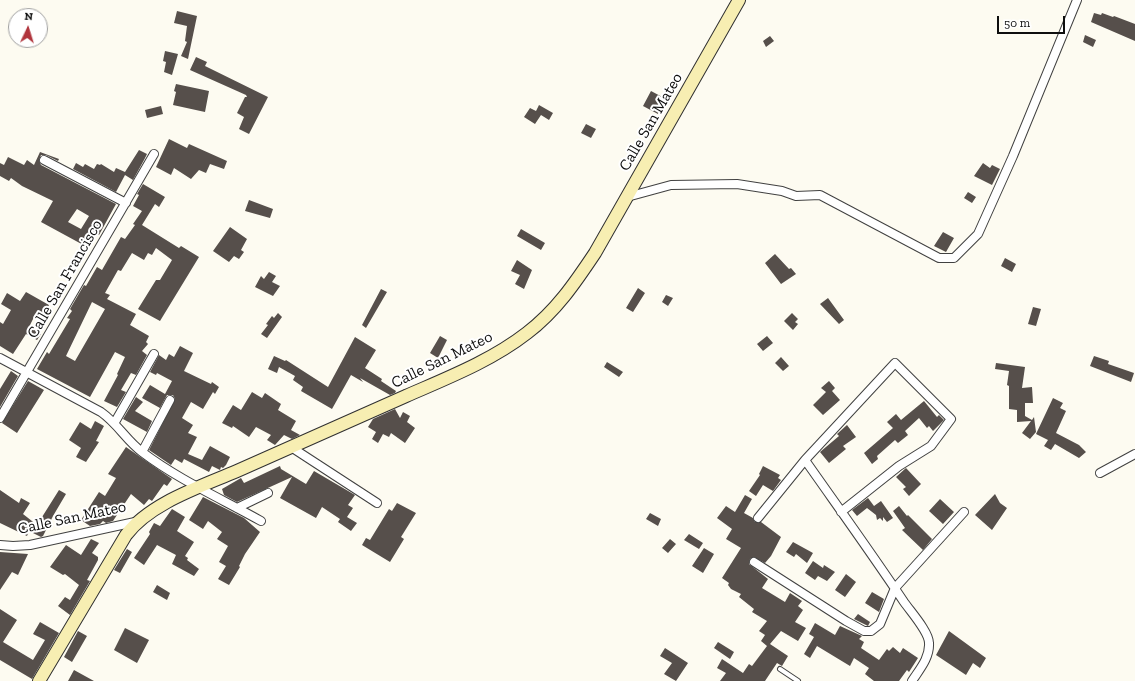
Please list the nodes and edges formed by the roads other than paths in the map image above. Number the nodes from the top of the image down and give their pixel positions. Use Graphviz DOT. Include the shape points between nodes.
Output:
graph roads {
  1 [pos="739,0"];
  2 [pos="1077,0"];
  3 [pos="154,154"];
  4 [pos="44,160"];
  5 [pos="627,197"];
  6 [pos="126,203"];
  7 [pos="154,354"];
  8 [pos="0,358"];
  9 [pos="27,372"];
  10 [pos="170,400"];
  11 [pos="0,418"];
  12 [pos="115,422"];
  13 [pos="291,447"];
  14 [pos="142,452"];
  15 [pos="1135,454"];
  16 [pos="805,460"];
  17 [pos="1100,473"];
  18 [pos="199,487"];
  19 [pos="268,493"];
  20 [pos="377,503"];
  21 [pos="237,508"];
  22 [pos="841,512"];
  23 [pos="964,512"];
  24 [pos="758,518"];
  25 [pos="135,522"];
  26 [pos="261,522"];
  27 [pos="0,545"];
  28 [pos="754,562"];
  29 [pos="895,588"];
  30 [pos="780,669"];
  31 [pos="39,681"];
  32 [pos="798,681"];
  33 [pos="912,681"];
  1 -- 5 [label="street, Calle San Mateo"];
  2 -- 5 [label="street" via="978,234 954,258 939,258 820,196 796,196 782,191 737,184 671,185"];
  3 -- 6 [label="street, Calle San Francisco"];
  4 -- 6 [label="street"];
  5 -- 13 [label="street, Calle San Mateo" via="576,282 561,301 527,334 450,377"];
  6 -- 9 [label="street, Calle San Francisco"];
  7 -- 12 [label="street"];
  8 -- 9 [label="street"];
  9 -- 11 [label="street, Calle San Francisco"];
  9 -- 12 [label="street"];
  10 -- 14 [label="street"];
  12 -- 14 [label="street"];
  13 -- 18 [label="street, Calle San Mateo"];
  13 -- 20 [label="street"];
  14 -- 18 [label="street"];
  15 -- 17 [label="street"];
  16 -- 22 [label="street"];
  16 -- 22 [label="street" via="895,363 951,419 931,446 899,466"];
  16 -- 24 [label="street"];
  18 -- 21 [label="street"];
  18 -- 25 [label="street, Calle San Mateo" via="149,512"];
  19 -- 21 [label="street"];
  21 -- 26 [label="street"];
  22 -- 29 [label="street"];
  23 -- 29 [label="street"];
  25 -- 27 [label="street, Calle San Mateo" via="30,545"];
  25 -- 31 [label="street"];
  28 -- 29 [label="street" via="864,631 871,631 880,624"];
  29 -- 33 [label="street" via="929,642 927,657"];
  30 -- 32 [label="lane"];
}
